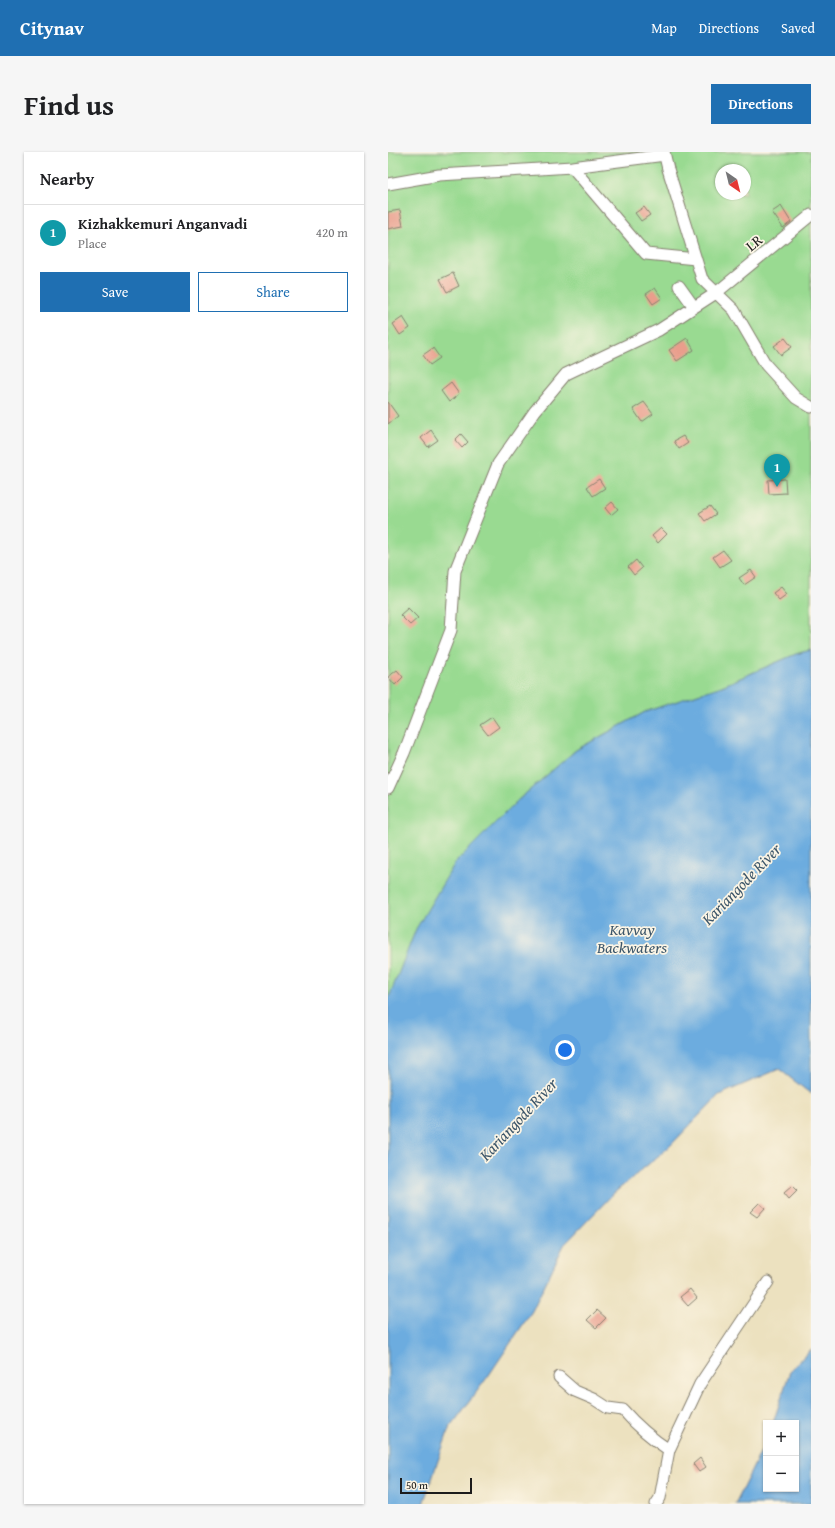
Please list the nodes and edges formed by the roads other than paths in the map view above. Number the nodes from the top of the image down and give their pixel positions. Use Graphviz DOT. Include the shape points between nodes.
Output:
graph roads {
  1 [pos="665,154"];
  2 [pos="572,167"];
  3 [pos="388,184"];
  4 [pos="811,215"];
  5 [pos="696,259"];
  6 [pos="679,286"];
  7 [pos="716,293"];
  8 [pos="694,307"];
  9 [pos="811,407"];
  10 [pos="388,788"];
  11 [pos="768,1282"];
  12 [pos="559,1377"];
  13 [pos="669,1450"];
  14 [pos="656,1504"];
  1 -- 2 [label="street"];
  1 -- 5 [label="street"];
  2 -- 3 [label="street" via="439,175"];
  2 -- 5 [label="street" via="646,254"];
  4 -- 7 [label="street, LR"];
  5 -- 7 [label="street" via="702,279"];
  6 -- 8 [label="street"];
  7 -- 8 [label="street, LR"];
  7 -- 9 [label="street" via="734,310 766,365 796,398"];
  8 -- 10 [label="street, LR" via="659,330 566,374 498,464 455,571 451,630"];
  11 -- 13 [label="street" via="700,1384"];
  12 -- 13 [label="street" via="575,1391 594,1398 608,1408 623,1410 650,1437"];
  13 -- 14 [label="street" via="660,1498"];
}
